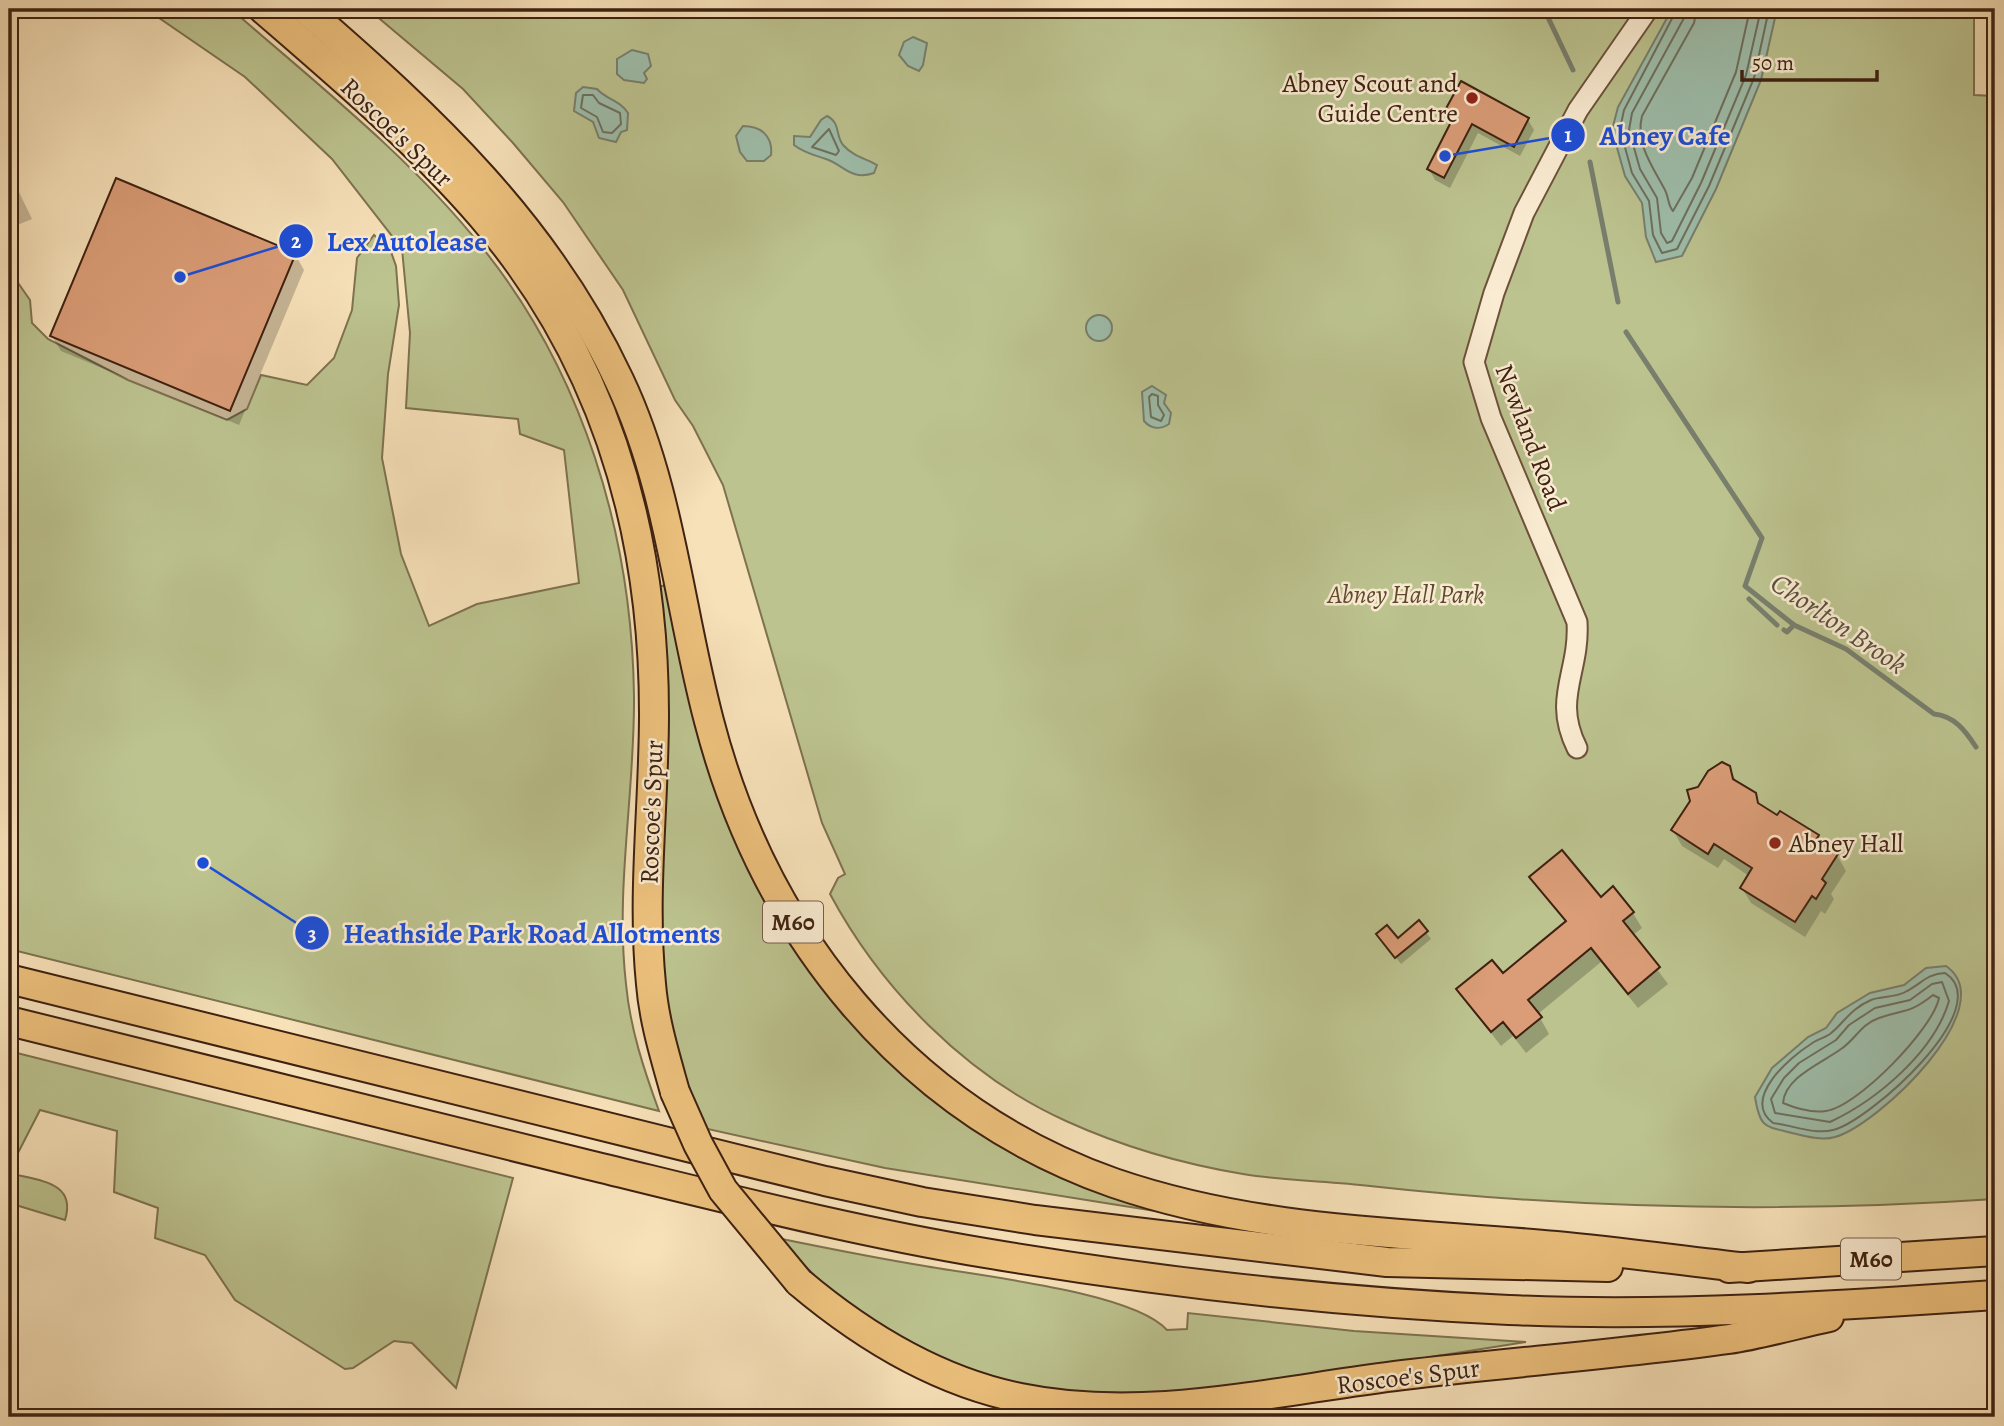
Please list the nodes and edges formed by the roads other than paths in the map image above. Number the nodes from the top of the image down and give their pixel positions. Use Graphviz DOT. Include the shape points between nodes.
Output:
graph roads {
  1 [pos="262,9"];
  2 [pos="305,9"];
  3 [pos="1648,9"];
  4 [pos="1577,748"];
  5 [pos="9,979"];
  6 [pos="9,1021"];
  7 [pos="1995,1251"];
  8 [pos="1748,1268"];
  9 [pos="1995,1295"];
  10 [pos="1900,1302"];
  1 -- 10 [label="highway, Roscoe's Spur / M60, bridge" via="386,119 484,218 561,328 606,419 633,508 649,609 654,713 651,984 660,1041 675,1092 723,1190 799,1282 876,1341 953,1377 1017,1398 1119,1407 1201,1402 1731,1339"];
  2 -- 8 [label="highway, Roscoe's Spur / M60" via="461,152 542,248 593,327 623,387 647,454 709,723 744,830 803,940 869,1026 912,1064 957,1100 1044,1154 1110,1181 1198,1208 1377,1235 1556,1246"];
  3 -- 4 [label="street, Newland Road" via="1578,110 1524,213 1474,362 1491,418 1577,622 1577,654 1564,704"];
  5 -- 8 [label="highway, M60" via="922,1202 1387,1262"];
  6 -- 10 [label="highway, M60" via="818,1221 1111,1272 1239,1289 1512,1310 1648,1311"];
  7 -- 8 [label="highway, M60"];
  9 -- 10 [label="highway, M60"];
}
